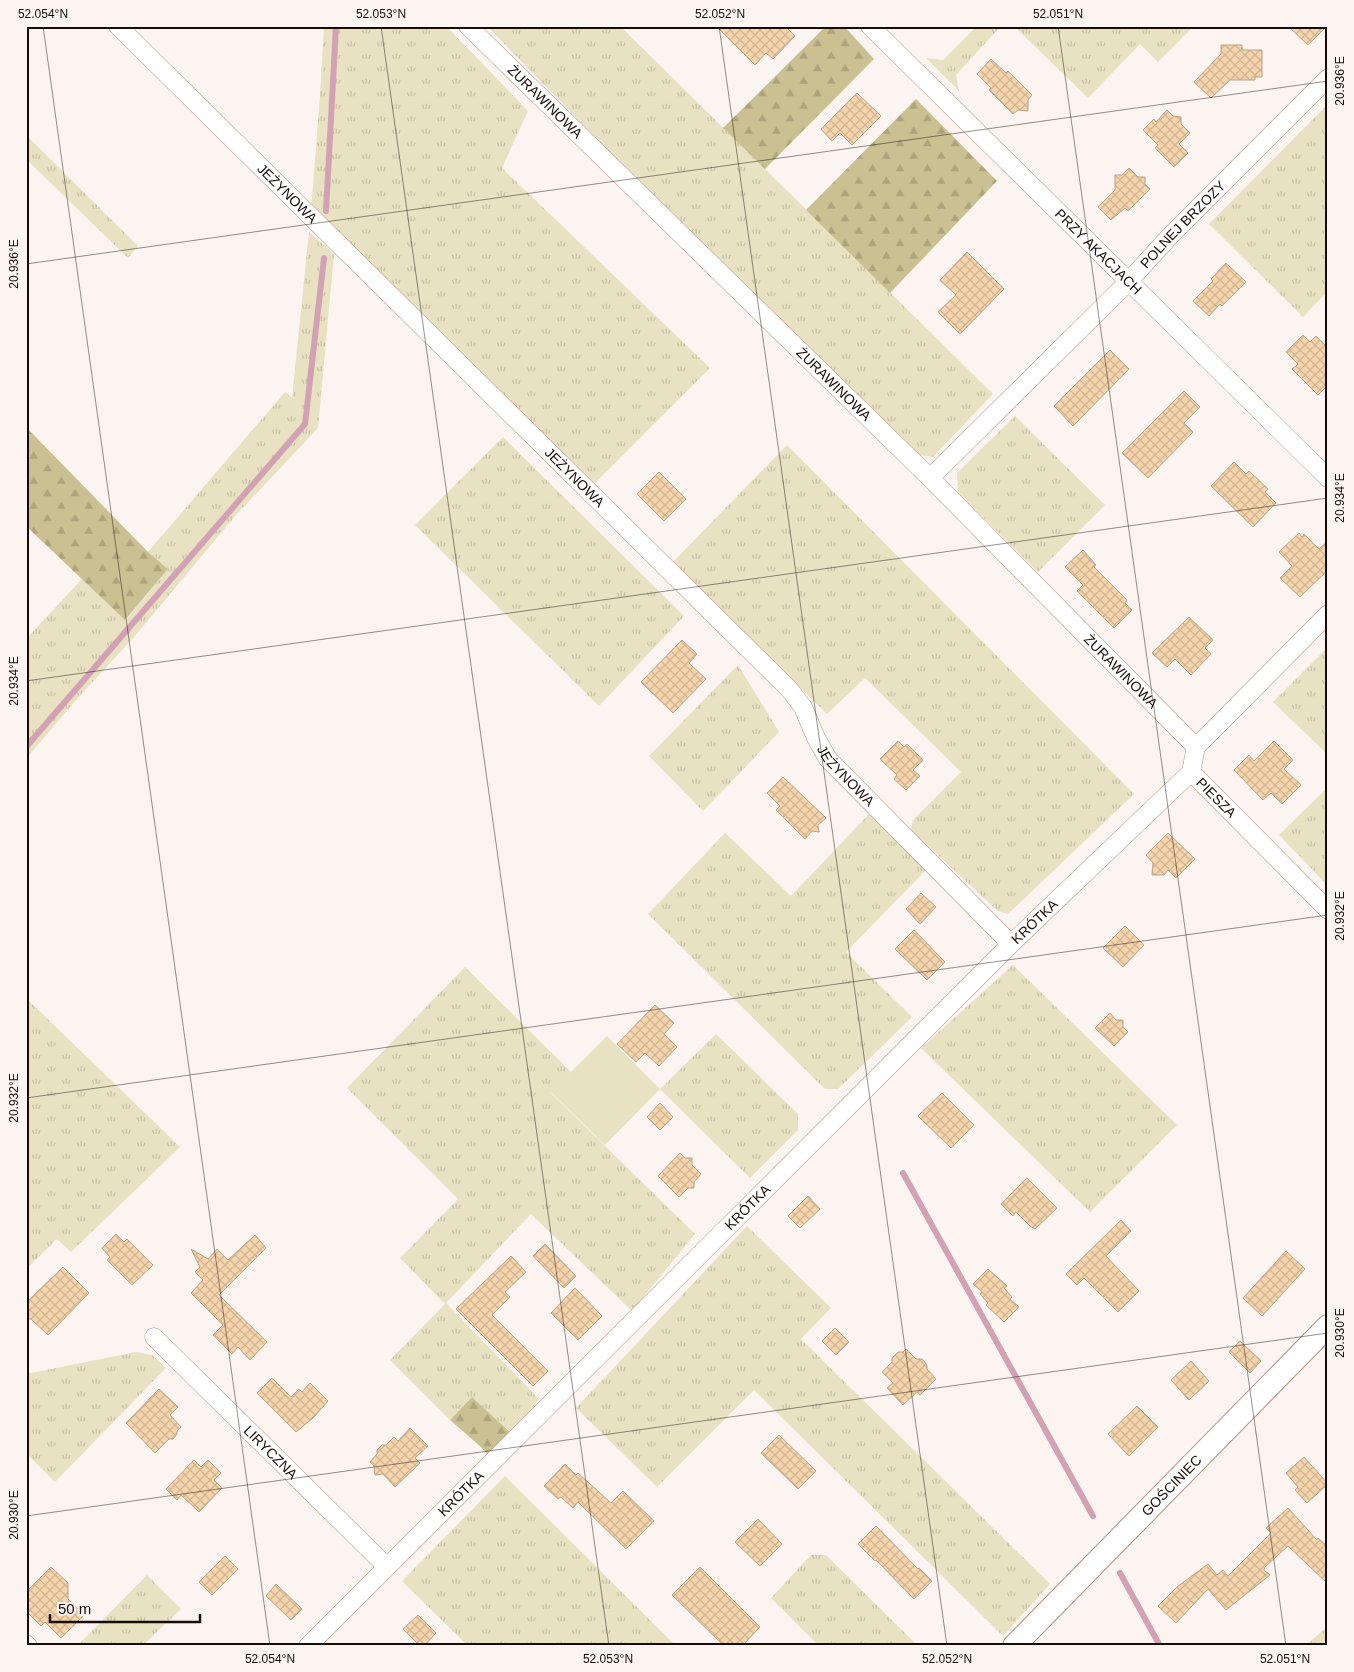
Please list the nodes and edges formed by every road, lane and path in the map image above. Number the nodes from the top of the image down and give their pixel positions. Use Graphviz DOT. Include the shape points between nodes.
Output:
graph roads {
  1 [pos="118,26"];
  2 [pos="468,26"];
  3 [pos="870,26"];
  4 [pos="1328,78"];
  5 [pos="1129,282"];
  6 [pos="930,478"];
  7 [pos="1328,478"];
  8 [pos="1328,614"];
  9 [pos="1196,746"];
  10 [pos="1191,772"];
  11 [pos="1328,910"];
  12 [pos="1011,944"];
  13 [pos="1328,1326"];
  14 [pos="154,1337"];
  15 [pos="386,1566"];
  16 [pos="308,1646"];
  17 [pos="1014,1646"];
  1 -- 12 [label="street, JEŻYNOWA" via="789,689 803,707 828,758"];
  2 -- 6 [label="street, ŻURAWINOWA"];
  3 -- 5 [label="street, PRZY AKACJACH"];
  4 -- 5 [label="street, POLNEJ BRZOZY" via="1170,236"];
  5 -- 6 [label="street, POLNEJ BRZOZY"];
  5 -- 7 [label="street, PRZY AKACJACH"];
  6 -- 9 [label="street, ŻURAWINOWA"];
  8 -- 9 [label="street"];
  9 -- 10 [label="street, PIESZA"];
  10 -- 11 [label="street, PIESZA"];
  10 -- 12 [label="street, KRÓTKA"];
  12 -- 15 [label="street, KRÓTKA"];
  13 -- 17 [label="street, GOŚCINIEC"];
  14 -- 15 [label="street, LIRYCZNA"];
  15 -- 16 [label="street, KRÓTKA"];
}
